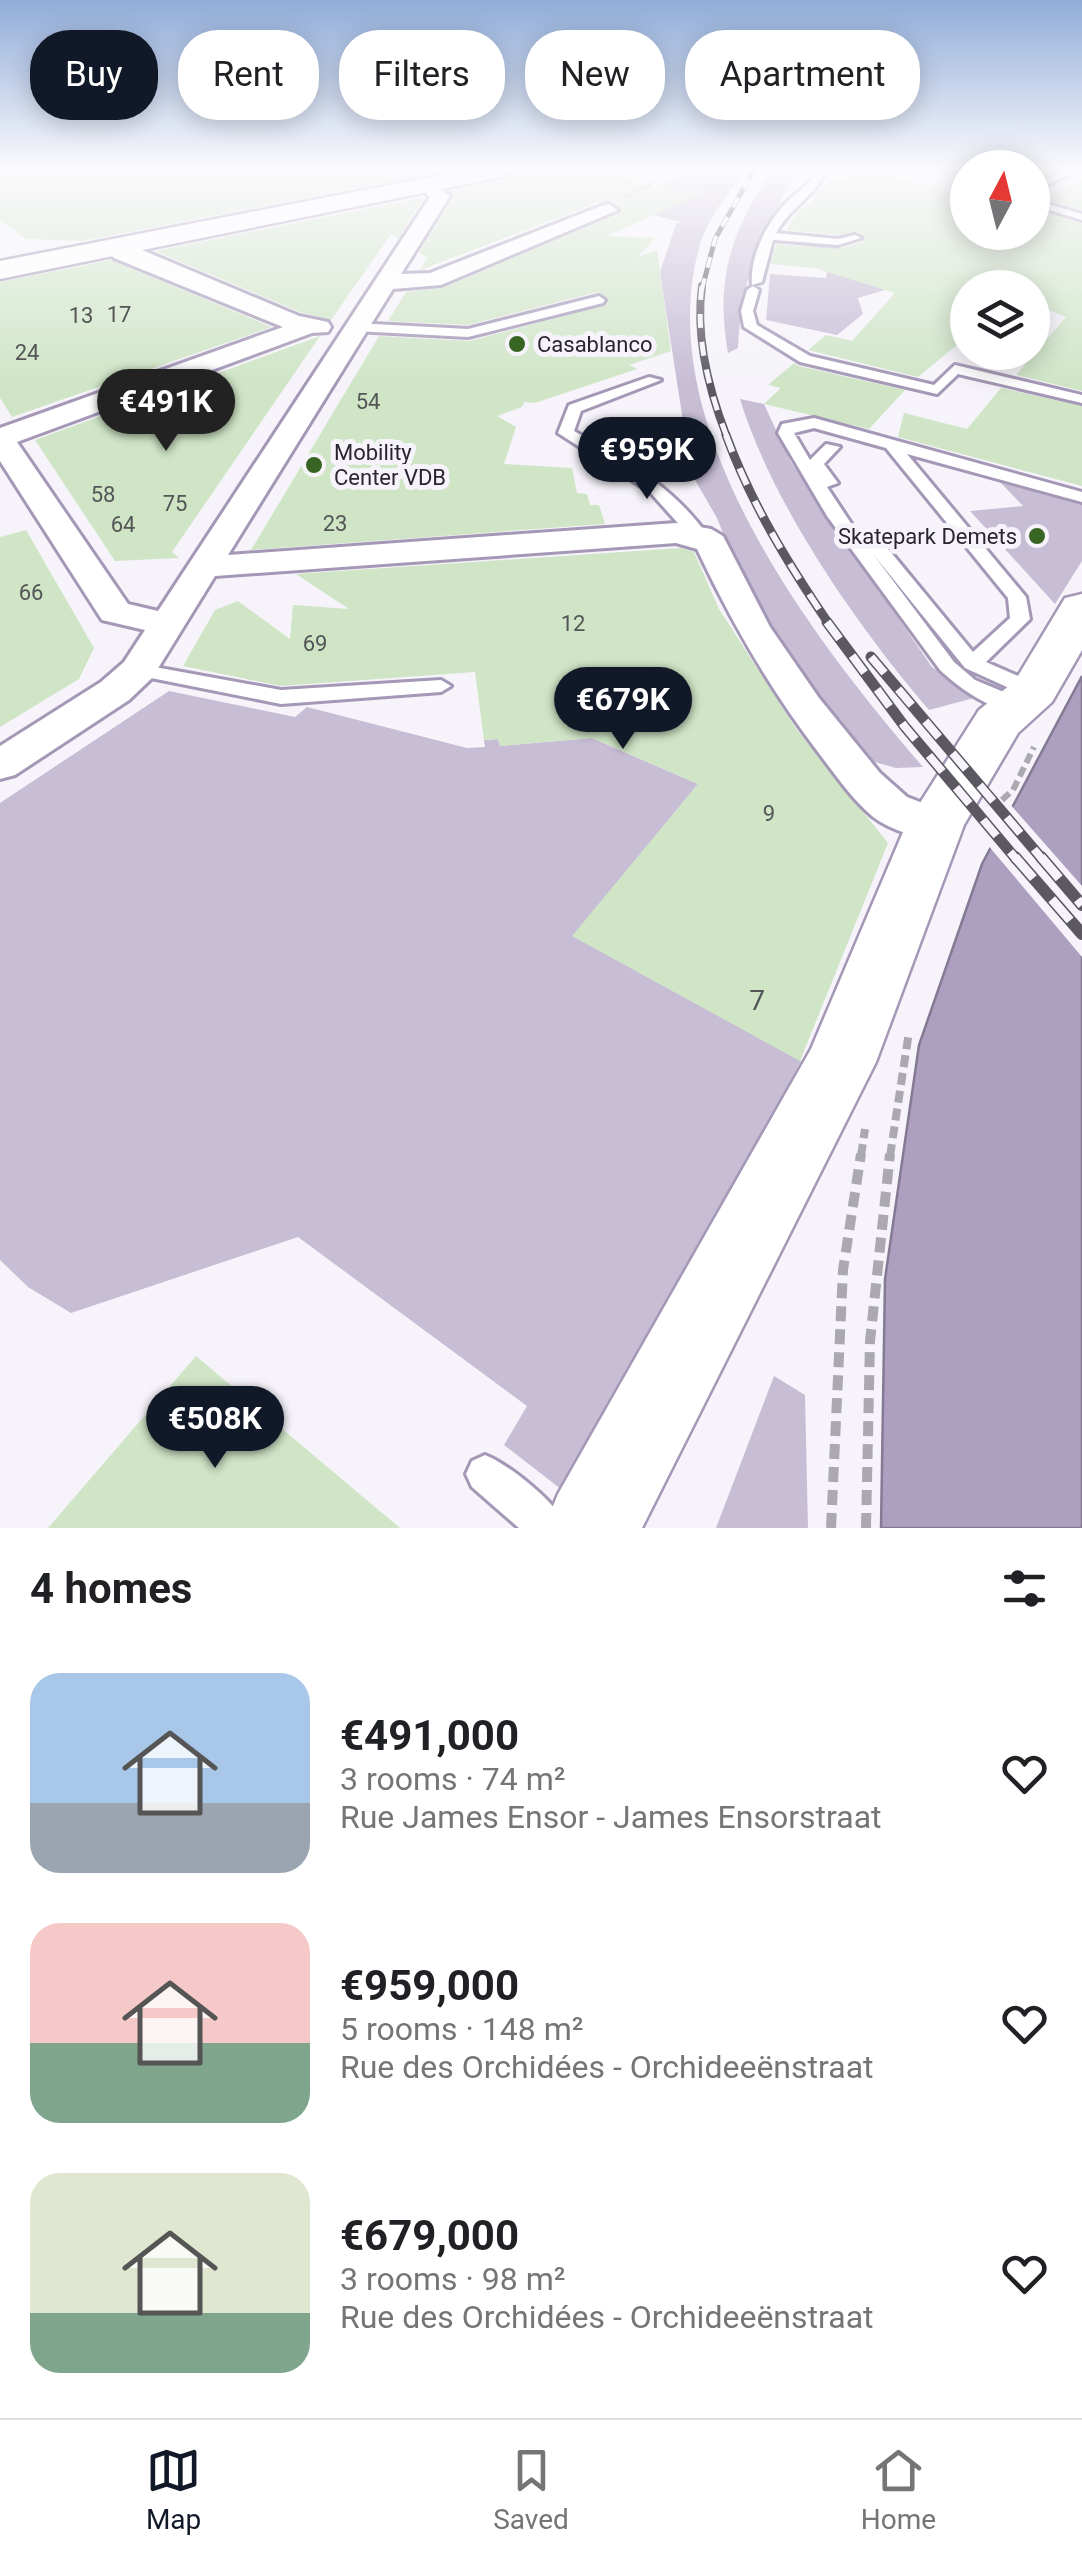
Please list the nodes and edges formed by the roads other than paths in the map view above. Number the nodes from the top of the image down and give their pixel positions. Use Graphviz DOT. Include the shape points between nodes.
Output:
graph roads {
  1 [pos="141,241"];
  2 [pos="412,241"];
  3 [pos="526,241"];
  4 [pos="768,241"];
  5 [pos="115,247"];
  6 [pos="0,270"];
  7 [pos="386,282"];
  8 [pos="598,300"];
  9 [pos="306,326"];
  10 [pos="355,327"];
  11 [pos="654,380"];
  12 [pos="1082,399"];
  13 [pos="0,438"];
  14 [pos="891,444"];
  15 [pos="832,446"];
  16 [pos="1082,496"];
  17 [pos="699,536"];
  18 [pos="202,568"];
  19 [pos="1082,608"];
  20 [pos="167,624"];
  21 [pos="972,664"];
  22 [pos="138,670"];
  23 [pos="441,686"];
  24 [pos="1025,698"];
  25 [pos="0,765"];
  26 [pos="934,825"];
  27 [pos="485,1474"];
  28 [pos="549,1528"];
  29 [pos="592,1528"];
  1 -- 5 [label="street"];
  2 -- 7 [label="street"];
  3 -- 7 [label="street" via="432,280"];
  4 -- 12 [label="lane" via="747,311 751,326 786,351 937,390 955,369"];
  5 -- 6 [label="street"];
  5 -- 9 [label="street"];
  7 -- 10 [label="street"];
  8 -- 10 [label="lane" via="468,332"];
  9 -- 10 [label="street"];
  9 -- 13 [label="street"];
  10 -- 18 [label="street"];
  11 -- 17 [label="lane" via="574,408 566,433 654,485 682,508"];
  13 -- 20 [label="street" via="115,612"];
  14 -- 16 [label="lane"];
  14 -- 21 [label="lane" via="1017,597 1020,620"];
  14 -- 24 [label="lane" via="814,422 798,422 786,433 836,516 947,666 968,685"];
  15 -- 21 [label="lane" via="816,463"];
  17 -- 18 [label="street"];
  17 -- 26 [label="street" via="711,543 736,602 842,758 891,808"];
  18 -- 20 [label="street"];
  19 -- 24 [label="street"];
  20 -- 22 [label="street"];
  21 -- 24 [label="lane"];
  22 -- 23 [label="lane" via="281,697"];
  22 -- 25 [label="street"];
  24 -- 26 [label="street" via="998,722"];
  26 -- 29 [label="street" via="841,1062"];
  27 -- 28 [label="lane"];
}
